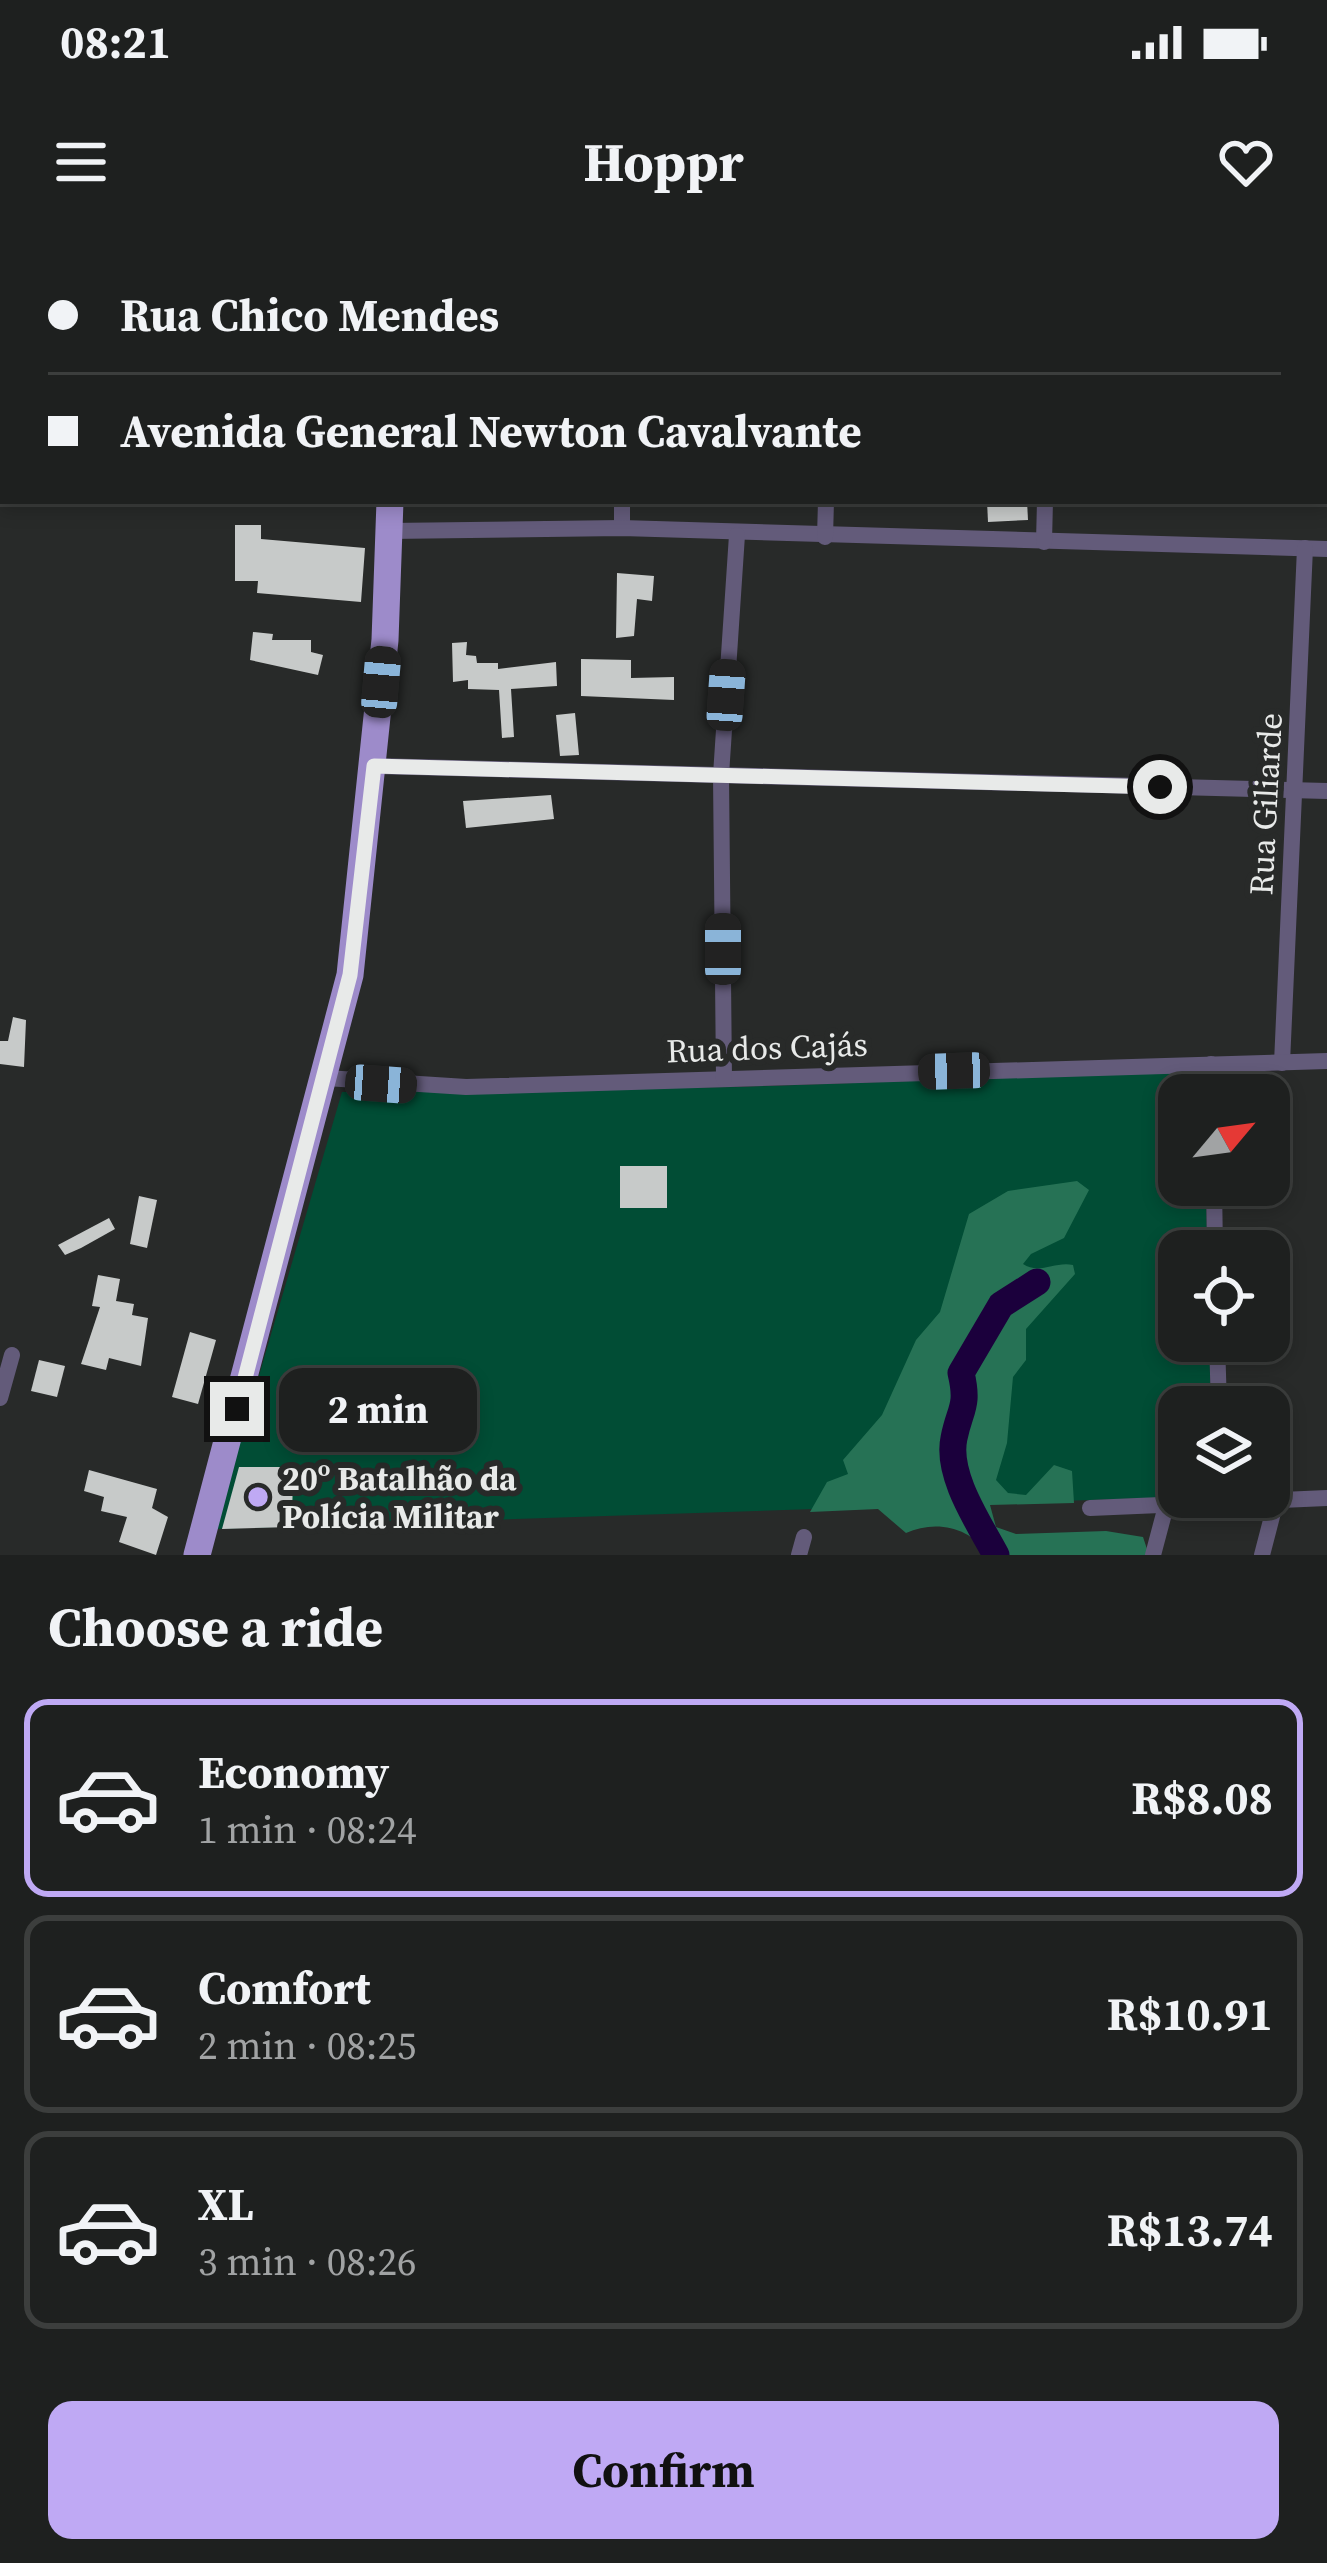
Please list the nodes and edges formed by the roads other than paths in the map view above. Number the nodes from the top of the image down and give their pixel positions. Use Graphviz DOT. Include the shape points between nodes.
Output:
graph roads {
  1 [pos="390,504"];
  2 [pos="622,504"];
  3 [pos="826,504"];
  4 [pos="1045,504"];
  5 [pos="622,528"];
  6 [pos="389,531"];
  7 [pos="736,535"];
  8 [pos="825,537"];
  9 [pos="1044,542"];
  10 [pos="1305,548"];
  11 [pos="1327,549"];
  12 [pos="374,766"];
  13 [pos="721,775"];
  14 [pos="1296,791"];
  15 [pos="1327,791"];
  16 [pos="1327,1061"];
  17 [pos="1282,1063"];
  18 [pos="1210,1064"];
  19 [pos="1210,1074"];
  20 [pos="326,1078"];
  21 [pos="724,1079"];
  22 [pos="12,1355"];
  23 [pos="0,1398"];
  24 [pos="1327,1498"];
  25 [pos="1290,1500"];
  26 [pos="1158,1506"];
  27 [pos="1090,1508"];
  28 [pos="1163,1518"];
  29 [pos="1272,1518"];
  30 [pos="197,1555"];
  31 [pos="1153,1555"];
  32 [pos="1262,1555"];
  1 -- 6 [label="main road"];
  2 -- 5 [label="street"];
  3 -- 8 [label="street"];
  4 -- 9 [label="street"];
  5 -- 6 [label="street"];
  5 -- 7 [label="street"];
  6 -- 12 [label="main road"];
  7 -- 8 [label="street"];
  7 -- 13 [label="street"];
  8 -- 9 [label="street"];
  9 -- 10 [label="street"];
  10 -- 11 [label="street"];
  10 -- 14 [label="street, Rua Giliarde"];
  12 -- 13 [label="street"];
  12 -- 20 [label="main road" via="357,932"];
  13 -- 14 [label="street"];
  13 -- 21 [label="street"];
  14 -- 15 [label="street"];
  14 -- 17 [label="street, Rua Giliarde"];
  16 -- 17 [label="street, Rua dos Cajás"];
  17 -- 18 [label="street, Rua dos Cajás"];
  18 -- 19 [label="street"];
  18 -- 21 [label="street, Rua dos Cajás"];
  20 -- 21 [label="street, Rua dos Cajás" via="415,1087"];
  20 -- 30 [label="main road"];
  22 -- 23 [label="street"];
  24 -- 25 [label="street"];
  26 -- 27 [label="street"];
  28 -- 31 [label="street"];
  29 -- 32 [label="street"];
}
